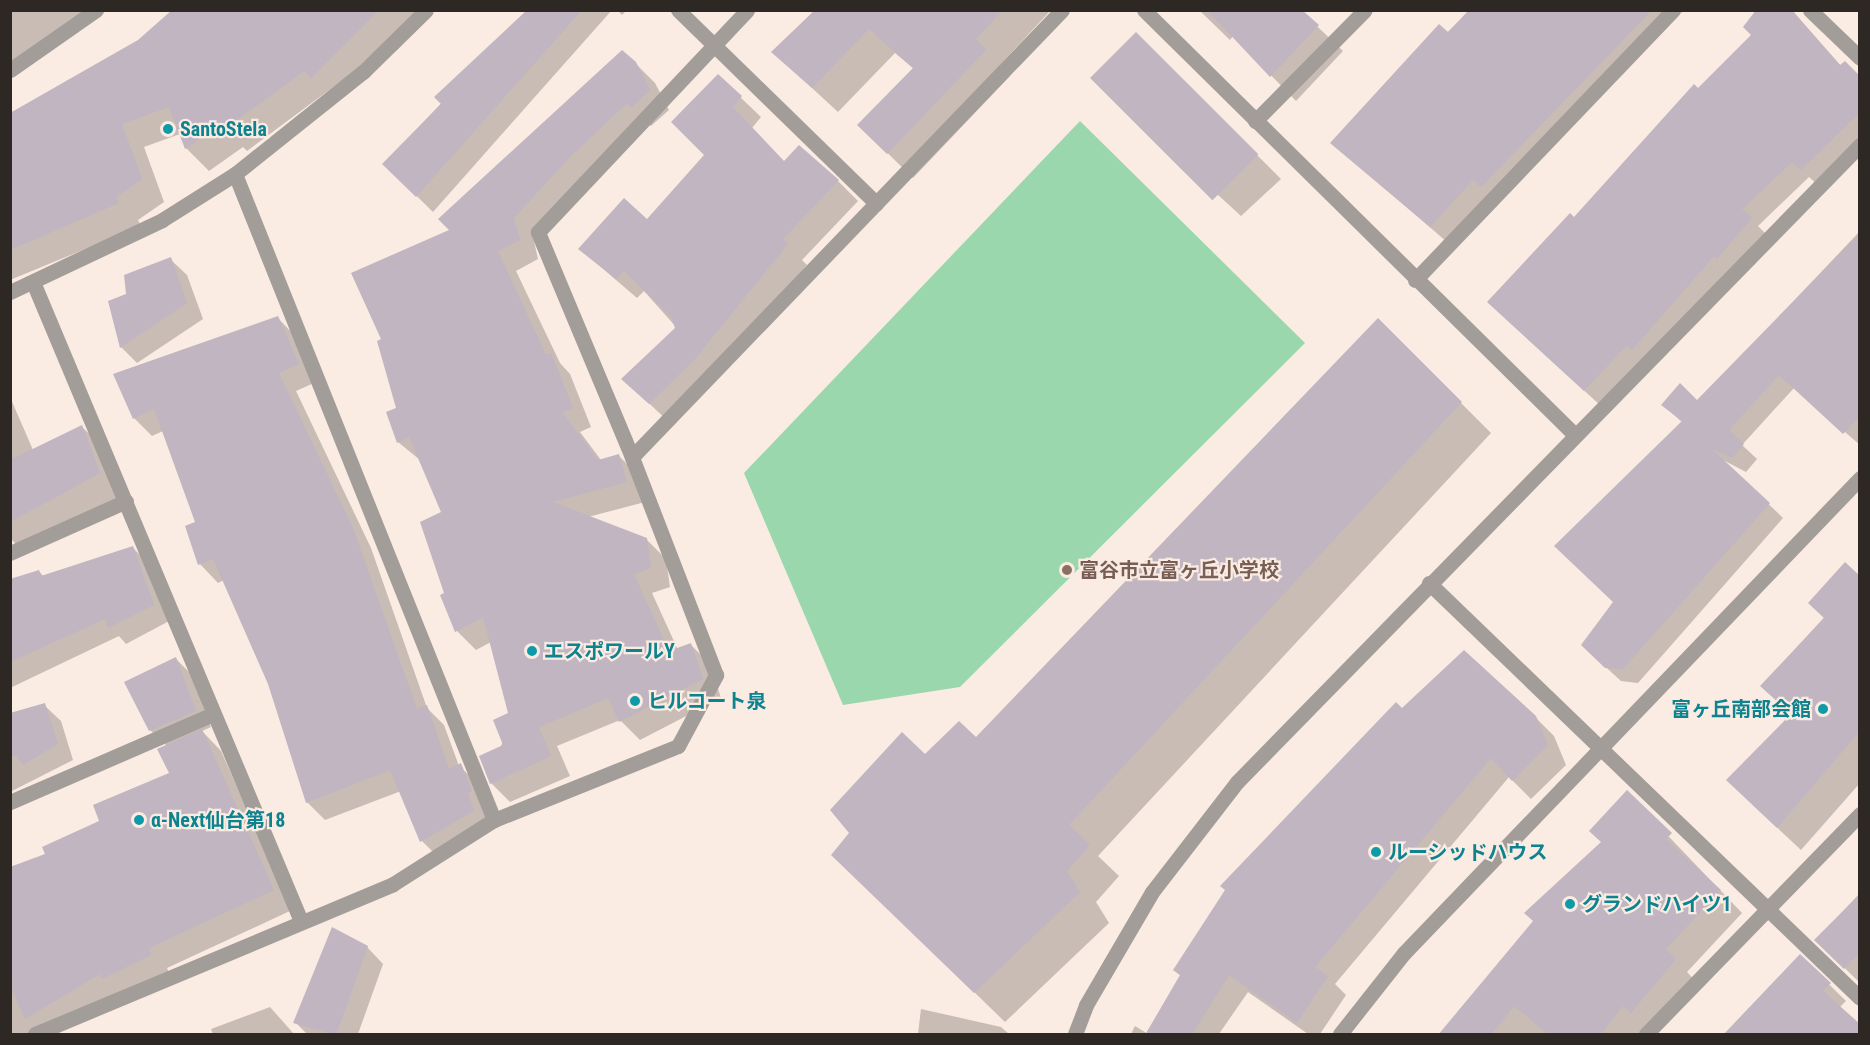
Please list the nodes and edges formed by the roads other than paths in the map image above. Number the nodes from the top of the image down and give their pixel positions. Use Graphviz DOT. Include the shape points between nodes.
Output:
graph roads {
  1 [pos="96,10"];
  2 [pos="426,10"];
  3 [pos="678,10"];
  4 [pos="747,10"];
  5 [pos="1062,10"];
  6 [pos="1143,10"];
  7 [pos="1365,10"];
  8 [pos="1673,10"];
  9 [pos="1810,10"];
  10 [pos="713,45"];
  11 [pos="1860,58"];
  12 [pos="10,70"];
  13 [pos="1255,121"];
  14 [pos="1860,145"];
  15 [pos="235,174"];
  16 [pos="876,202"];
  17 [pos="1415,280"];
  18 [pos="33,282"];
  19 [pos="10,292"];
  20 [pos="1575,435"];
  21 [pos="632,456"];
  22 [pos="1860,478"];
  23 [pos="126,501"];
  24 [pos="10,553"];
  25 [pos="1429,583"];
  26 [pos="213,714"];
  27 [pos="1600,744"];
  28 [pos="10,802"];
  29 [pos="1860,814"];
  30 [pos="494,820"];
  31 [pos="1769,909"];
  32 [pos="301,921"];
  33 [pos="1860,998"];
  34 [pos="35,1035"];
  35 [pos="1075,1035"];
  36 [pos="1340,1035"];
  37 [pos="1646,1035"];
  1 -- 12 [label="street"];
  2 -- 15 [label="street" via="363,72"];
  3 -- 10 [label="street"];
  4 -- 10 [label="street"];
  5 -- 16 [label="street"];
  6 -- 13 [label="street"];
  7 -- 13 [label="street"];
  8 -- 17 [label="street"];
  9 -- 11 [label="street"];
  10 -- 16 [label="street"];
  10 -- 21 [label="street" via="538,232"];
  13 -- 17 [label="street"];
  14 -- 20 [label="street"];
  15 -- 18 [label="street" via="162,220"];
  15 -- 30 [label="street"];
  16 -- 21 [label="street"];
  17 -- 20 [label="street"];
  18 -- 19 [label="street"];
  18 -- 23 [label="street"];
  20 -- 25 [label="street"];
  21 -- 30 [label="street" via="716,675 678,746"];
  22 -- 27 [label="street"];
  23 -- 24 [label="street"];
  23 -- 26 [label="street"];
  25 -- 27 [label="street"];
  25 -- 35 [label="street" via="1237,782 1152,892 1086,1005"];
  26 -- 28 [label="street"];
  26 -- 32 [label="street"];
  27 -- 31 [label="street"];
  27 -- 36 [label="street" via="1404,953"];
  29 -- 31 [label="street"];
  30 -- 32 [label="street" via="393,884"];
  31 -- 33 [label="street"];
  31 -- 37 [label="street"];
  32 -- 34 [label="street"];
}
